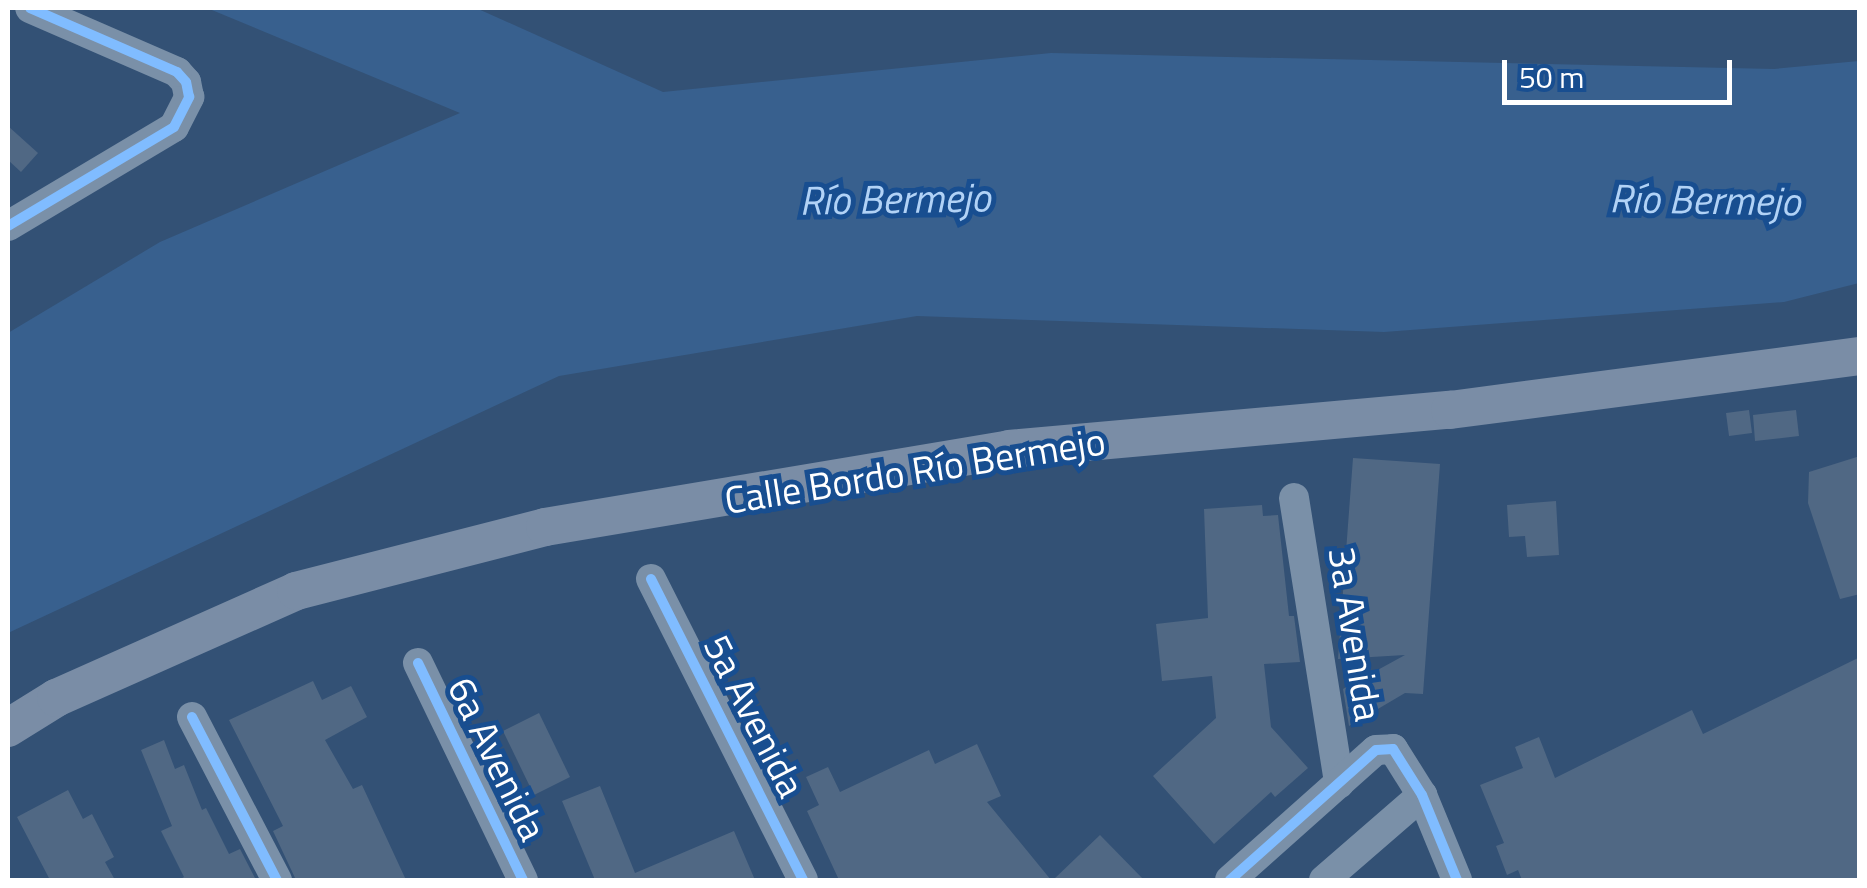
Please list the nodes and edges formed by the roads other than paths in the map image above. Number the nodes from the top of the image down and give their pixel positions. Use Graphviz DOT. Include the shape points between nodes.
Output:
graph roads {
  1 [pos="30,8"];
  2 [pos="8,226"];
  3 [pos="1860,356"];
  4 [pos="1294,498"];
  5 [pos="651,579"];
  6 [pos="418,664"];
  7 [pos="192,716"];
  8 [pos="8,728"];
  9 [pos="1338,783"];
  10 [pos="1422,795"];
  11 [pos="277,880"];
  12 [pos="523,880"];
  13 [pos="803,880"];
  14 [pos="1230,880"];
  15 [pos="1324,880"];
  16 [pos="1457,880"];
  1 -- 2 [label="street" via="177,72 190,97 174,127"];
  3 -- 8 [label="main road, Calle Bordo Río Bermejo" via="1450,410 1009,449 545,527 296,591 56,698"];
  4 -- 9 [label="street, 3a Avenida"];
  5 -- 13 [label="street, 5a Avenida"];
  6 -- 12 [label="street, 6a Avenida"];
  7 -- 11 [label="street"];
  9 -- 10 [label="street" via="1376,750 1394,749"];
  9 -- 14 [label="street"];
  10 -- 15 [label="street"];
  10 -- 16 [label="street"];
}
